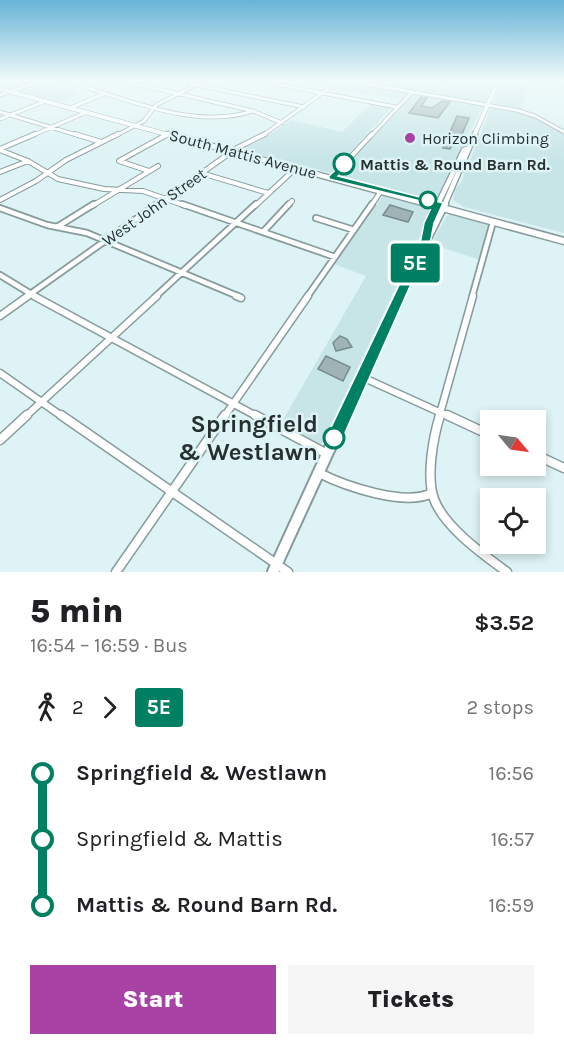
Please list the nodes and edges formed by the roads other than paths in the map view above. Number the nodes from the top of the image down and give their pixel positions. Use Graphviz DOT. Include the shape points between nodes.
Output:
graph roads {
  1 [pos="396,107"];
  2 [pos="29,108"];
  3 [pos="70,108"];
  4 [pos="154,108"];
  5 [pos="168,108"];
  6 [pos="237,108"];
  7 [pos="303,108"];
  8 [pos="486,108"];
  9 [pos="499,108"];
  10 [pos="253,111"];
  11 [pos="0,112"];
  12 [pos="87,112"];
  13 [pos="10,115"];
  14 [pos="0,119"];
  15 [pos="561,122"];
  16 [pos="282,123"];
  17 [pos="135,125"];
  18 [pos="51,127"];
  19 [pos="559,129"];
  20 [pos="564,132"];
  21 [pos="168,134"];
  22 [pos="101,142"];
  23 [pos="467,148"];
  24 [pos="0,149"];
  25 [pos="232,151"];
  26 [pos="28,161"];
  27 [pos="158,166"];
  28 [pos="296,168"];
  29 [pos="472,168"];
  30 [pos="462,169"];
  31 [pos="149,171"];
  32 [pos="0,172"];
  33 [pos="201,173"];
  34 [pos="47,174"];
  35 [pos="332,177"];
  36 [pos="119,190"];
  37 [pos="381,190"];
  38 [pos="268,193"];
  39 [pos="166,198"];
  40 [pos="0,200"];
  41 [pos="292,201"];
  42 [pos="441,206"];
  43 [pos="0,208"];
  44 [pos="316,218"];
  45 [pos="237,222"];
  46 [pos="493,222"];
  47 [pos="57,228"];
  48 [pos="354,230"];
  49 [pos="263,231"];
  50 [pos="564,239"];
  51 [pos="106,241"];
  52 [pos="335,257"];
  53 [pos="182,273"];
  54 [pos="0,275"];
  55 [pos="31,294"];
  56 [pos="242,298"];
  57 [pos="0,316"];
  58 [pos="111,338"];
  59 [pos="0,373"];
  60 [pos="363,377"];
  61 [pos="42,402"];
  62 [pos="232,404"];
  63 [pos="441,413"];
  64 [pos="480,431"];
  65 [pos="0,440"];
  66 [pos="327,454"];
  67 [pos="546,460"];
  68 [pos="564,468"];
  69 [pos="318,473"];
  70 [pos="172,491"];
  71 [pos="432,493"];
  72 [pos="275,568"];
  73 [pos="116,572"];
  74 [pos="288,572"];
  75 [pos="507,572"];
  1 -- 35 [label="street"];
  2 -- 13 [label="street"];
  3 -- 12 [label="main road, South Mattis Avenue"];
  4 -- 17 [label="street"];
  5 -- 10 [label="street" via="219,119"];
  6 -- 10 [label="street"];
  7 -- 16 [label="street, West John Street"];
  8 -- 23 [label="main road"];
  9 -- 19 [label="street" via="528,114"];
  10 -- 16 [label="street"];
  11 -- 13 [label="street"];
  12 -- 17 [label="main road, South Mattis Avenue"];
  12 -- 18 [label="street"];
  13 -- 14 [label="street"];
  13 -- 18 [label="street"];
  15 -- 19 [label="street"];
  16 -- 25 [label="street, West John Street"];
  17 -- 21 [label="main road, South Mattis Avenue"];
  17 -- 22 [label="street"];
  18 -- 22 [label="street"];
  18 -- 24 [label="street"];
  19 -- 20 [label="street"];
  21 -- 25 [label="main road, South Mattis Avenue"];
  21 -- 31 [label="street" via="119,161"];
  22 -- 34 [label="street"];
  23 -- 30 [label="main road"];
  23 -- 42 [label="main road"];
  24 -- 26 [label="street"];
  25 -- 28 [label="main road, South Mattis Avenue"];
  25 -- 33 [label="street, West John Street"];
  26 -- 32 [label="street"];
  26 -- 34 [label="street"];
  27 -- 31 [label="street"];
  28 -- 35 [label="main road, South Mattis Avenue"];
  28 -- 38 [label="street"];
  29 -- 30 [label="main road"];
  30 -- 42 [label="main road"];
  31 -- 36 [label="street"];
  33 -- 38 [label="street"];
  33 -- 39 [label="street, West John Street"];
  34 -- 36 [label="street" via="78,184"];
  34 -- 40 [label="street"];
  35 -- 37 [label="main road, South Mattis Avenue"];
  36 -- 39 [label="street" via="143,191"];
  36 -- 47 [label="street"];
  37 -- 42 [label="main road, South Mattis Avenue"];
  37 -- 48 [label="street"];
  38 -- 45 [label="street"];
  39 -- 45 [label="street"];
  39 -- 51 [label="street, West John Street"];
  41 -- 49 [label="street"];
  42 -- 46 [label="main road, South Mattis Avenue"];
  42 -- 50 [label="main road, South Mattis Avenue"];
  42 -- 60 [label="main road" via="429,223 426,239"];
  43 -- 47 [label="street"];
  44 -- 48 [label="street"];
  45 -- 49 [label="street"];
  45 -- 53 [label="street"];
  46 -- 50 [label="main road, South Mattis Avenue"];
  46 -- 63 [label="street"];
  47 -- 51 [label="street" via="81,231"];
  48 -- 52 [label="street"];
  49 -- 52 [label="street"];
  51 -- 53 [label="street"];
  51 -- 55 [label="street, West John Street"];
  52 -- 62 [label="street"];
  53 -- 56 [label="street"];
  53 -- 58 [label="street"];
  54 -- 55 [label="street"];
  55 -- 57 [label="street, West John Street"];
  55 -- 58 [label="street"];
  58 -- 61 [label="street"];
  58 -- 62 [label="street"];
  59 -- 61 [label="street"];
  60 -- 63 [label="street"];
  60 -- 66 [label="main road"];
  61 -- 65 [label="street"];
  61 -- 70 [label="street"];
  62 -- 66 [label="street"];
  62 -- 70 [label="street"];
  63 -- 64 [label="street"];
  63 -- 71 [label="street" via="433,446"];
  66 -- 69 [label="main road"];
  67 -- 68 [label="street"];
  69 -- 71 [label="street" via="376,492 424,498"];
  69 -- 72 [label="main road"];
  70 -- 72 [label="street"];
  70 -- 73 [label="street"];
  71 -- 75 [label="street" via="463,537"];
  72 -- 74 [label="street"];
}
